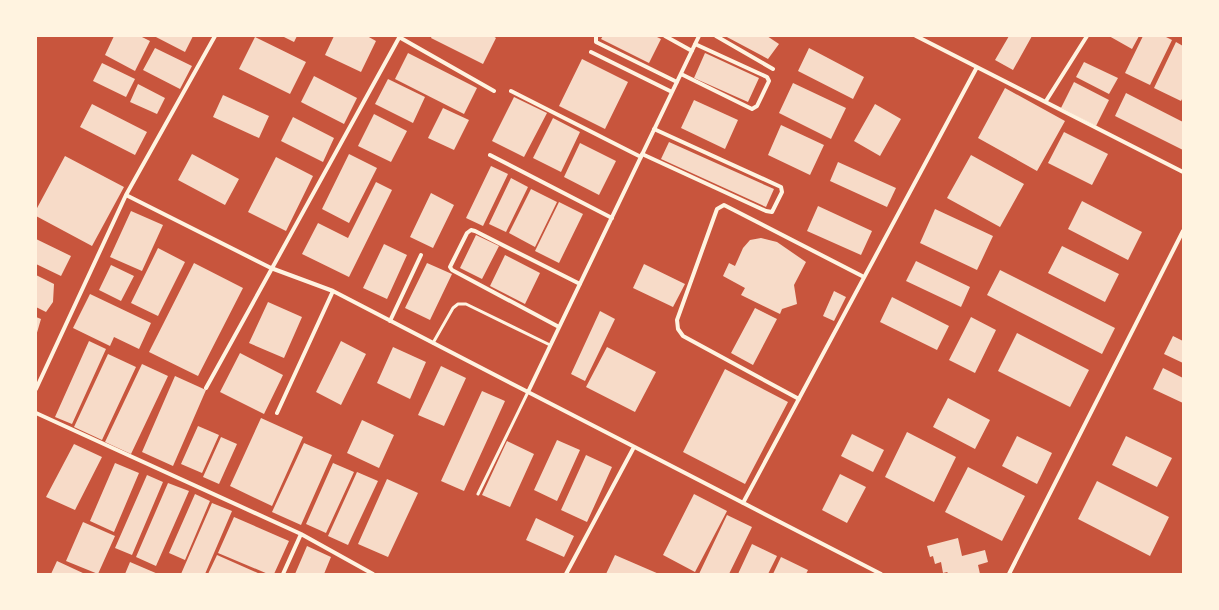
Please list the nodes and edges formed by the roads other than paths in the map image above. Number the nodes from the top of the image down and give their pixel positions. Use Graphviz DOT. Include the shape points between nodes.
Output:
graph roads {
  1 [pos="215,36"];
  2 [pos="596,36"];
  3 [pos="665,36"];
  4 [pos="699,36"];
  5 [pos="716,36"];
  6 [pos="916,36"];
  7 [pos="1086,36"];
  8 [pos="399,37"];
  9 [pos="695,44"];
  10 [pos="692,51"];
  11 [pos="591,52"];
  12 [pos="977,67"];
  13 [pos="773,69"];
  14 [pos="681,74"];
  15 [pos="677,82"];
  16 [pos="494,91"];
  17 [pos="511,91"];
  18 [pos="672,92"];
  19 [pos="1046,102"];
  20 [pos="654,128"];
  21 [pos="490,155"];
  22 [pos="642,155"];
  23 [pos="1183,172"];
  24 [pos="126,195"];
  25 [pos="612,218"];
  26 [pos="1183,231"];
  27 [pos="421,255"];
  28 [pos="271,268"];
  29 [pos="864,277"];
  30 [pos="580,284"];
  31 [pos="333,291"];
  32 [pos="390,321"];
  33 [pos="559,326"];
  34 [pos="433,343"];
  35 [pos="550,345"];
  36 [pos="36,388"];
  37 [pos="206,388"];
  38 [pos="528,392"];
  39 [pos="799,400"];
  40 [pos="36,413"];
  41 [pos="277,413"];
  42 [pos="634,447"];
  43 [pos="478,494"];
  44 [pos="744,503"];
  45 [pos="301,534"];
  46 [pos="283,574"];
  47 [pos="374,574"];
  48 [pos="566,574"];
  49 [pos="881,574"];
  50 [pos="1009,574"];
  1 -- 24 [label="street"];
  2 -- 15 [label="street" via="596,42"];
  3 -- 10 [label="street"];
  4 -- 9 [label="street"];
  5 -- 13 [label="street"];
  6 -- 12 [label="street"];
  7 -- 19 [label="street"];
  8 -- 16 [label="street"];
  8 -- 28 [label="street"];
  9 -- 10 [label="street"];
  9 -- 14 [label="street" via="767,77 769,81 757,106 752,109"];
  10 -- 14 [label="street"];
  11 -- 18 [label="street"];
  12 -- 19 [label="street"];
  12 -- 29 [label="street"];
  14 -- 15 [label="street"];
  15 -- 18 [label="street"];
  17 -- 22 [label="street"];
  18 -- 20 [label="street"];
  19 -- 23 [label="street"];
  20 -- 22 [label="street"];
  20 -- 22 [label="street" via="781,187 782,192 772,212 766,211"];
  21 -- 25 [label="street"];
  22 -- 25 [label="street"];
  24 -- 28 [label="street"];
  24 -- 36 [label="street"];
  25 -- 30 [label="street"];
  26 -- 50 [label="street"];
  27 -- 32 [label="street"];
  28 -- 31 [label="street"];
  28 -- 37 [label="street"];
  29 -- 39 [label="street"];
  29 -- 39 [label="street" via="724,206 717,208 677,320 678,329 683,336"];
  30 -- 33 [label="street"];
  30 -- 33 [label="street" via="471,230 453,260 450,267 452,270"];
  31 -- 32 [label="street"];
  31 -- 41 [label="street"];
  32 -- 34 [label="street"];
  33 -- 35 [label="street"];
  34 -- 35 [label="lane" via="453,308 458,304 466,304"];
  34 -- 38 [label="street"];
  35 -- 38 [label="street"];
  38 -- 42 [label="street"];
  38 -- 43 [label="lane"];
  39 -- 44 [label="street"];
  40 -- 45 [label="street"];
  42 -- 44 [label="street"];
  42 -- 48 [label="street"];
  44 -- 49 [label="street"];
  45 -- 46 [label="street"];
  45 -- 47 [label="street"];
}
